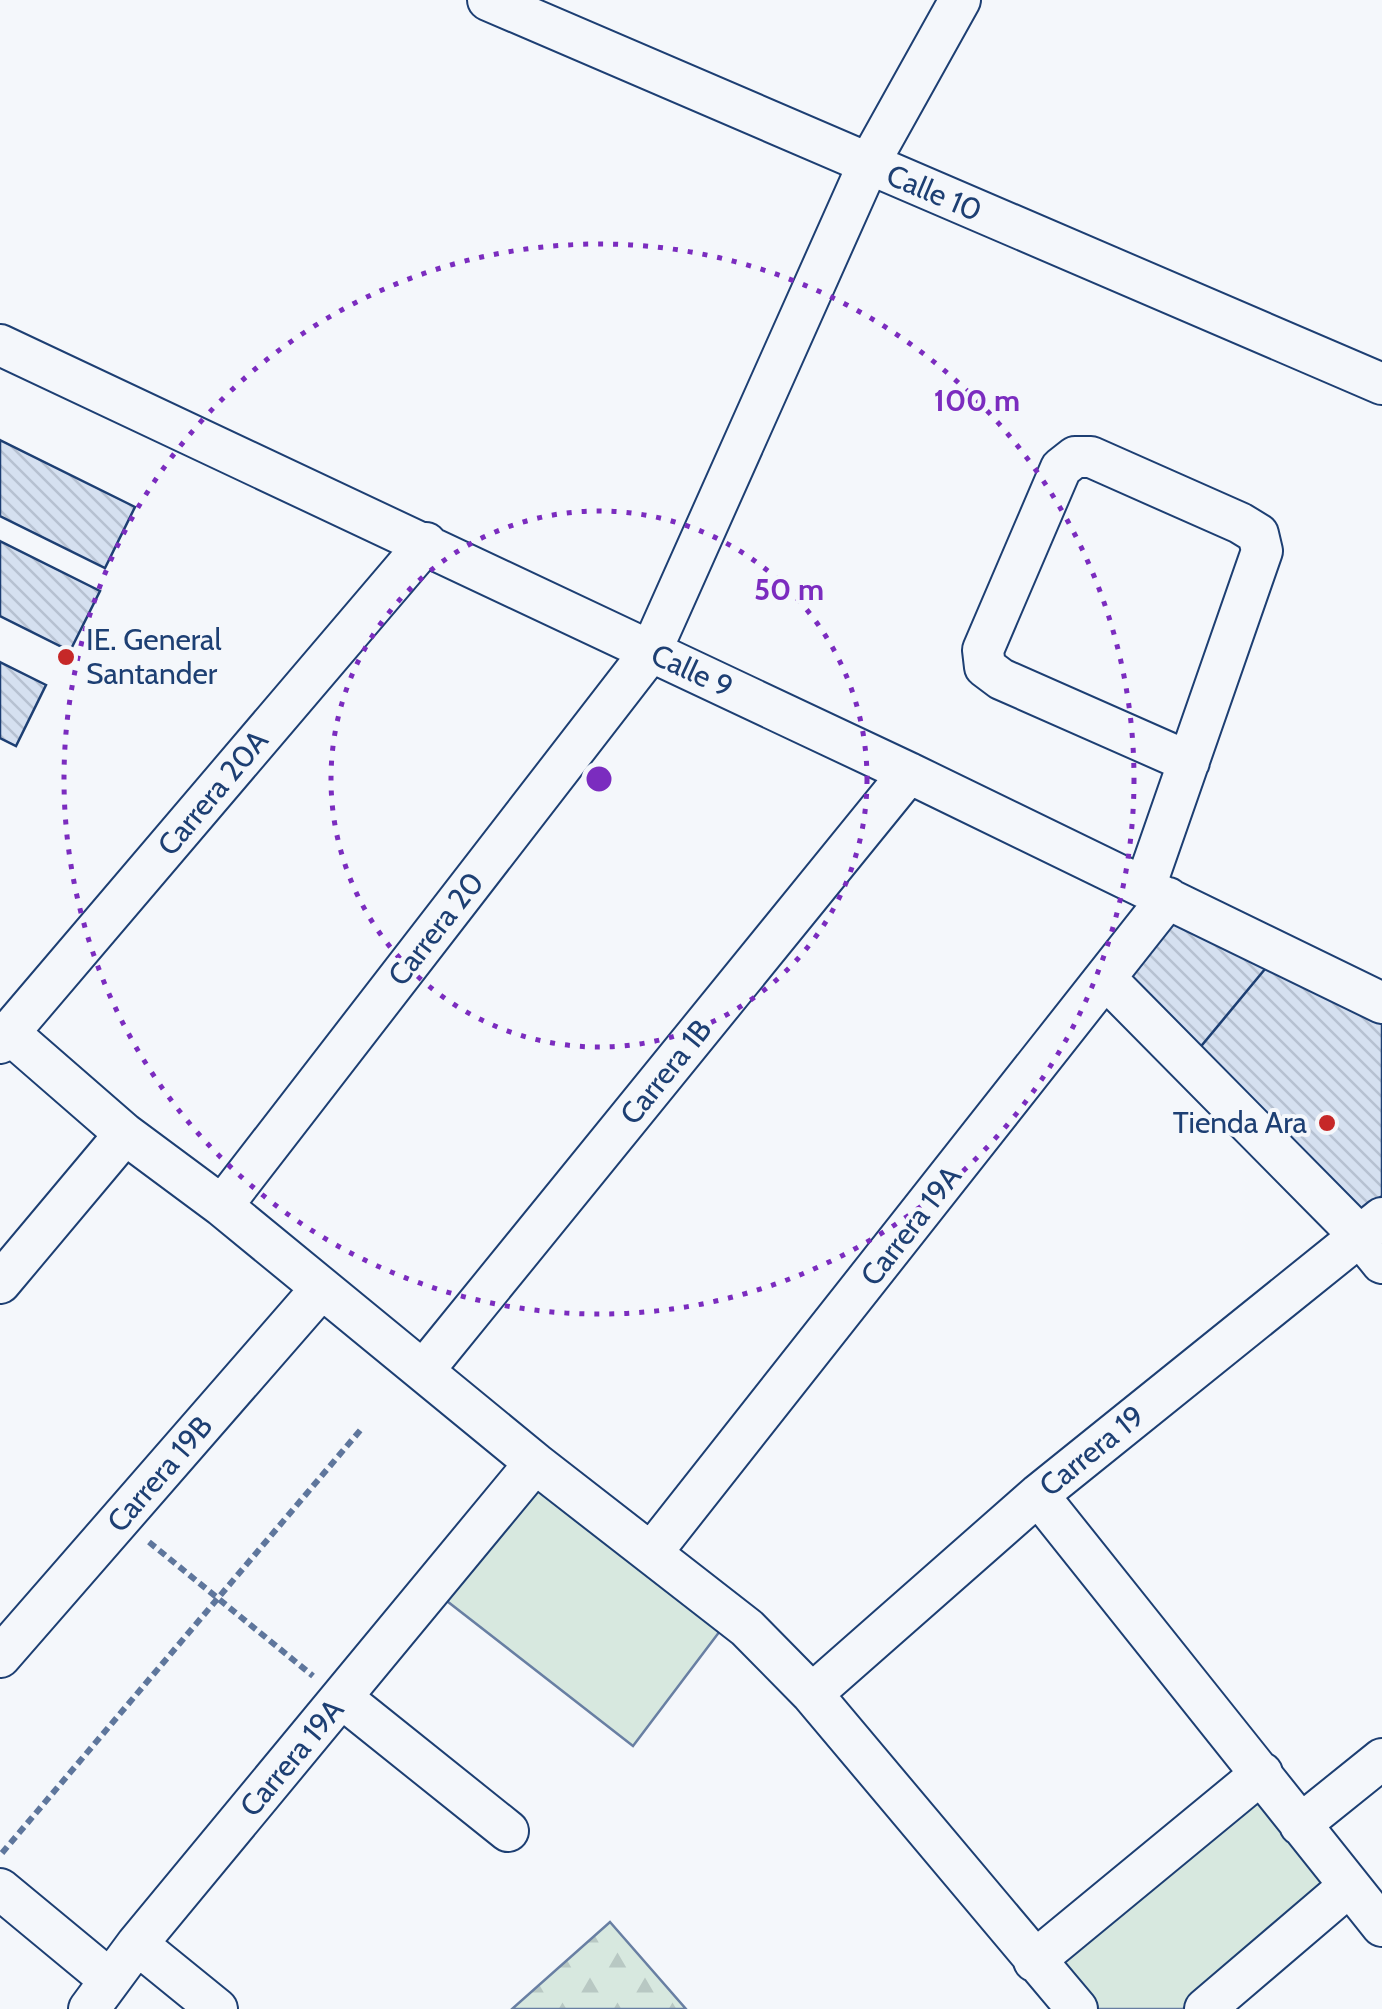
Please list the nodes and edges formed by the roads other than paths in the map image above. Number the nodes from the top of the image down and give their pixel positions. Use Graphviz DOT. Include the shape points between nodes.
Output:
graph roads {
  1 [pos="488,0"];
  2 [pos="960,0"];
  3 [pos="868,165"];
  4 [pos="0,345"];
  5 [pos="1382,384"];
  6 [pos="426,544"];
  7 [pos="651,652"];
  8 [pos="1188,762"];
  9 [pos="909,773"];
  10 [pos="1156,893"];
  11 [pos="1106,979"];
  12 [pos="1382,1003"];
  13 [pos="4,1038"];
  14 [pos="125,1134"];
  15 [pos="222,1206"];
  16 [pos="1375,1239"];
  17 [pos="0,1283"];
  18 [pos="320,1290"];
  19 [pos="423,1371"];
  20 [pos="535,1463"];
  21 [pos="1038,1494"];
  22 [pos="652,1552"];
  23 [pos="0,1657"];
  24 [pos="812,1694"];
  25 [pos="342,1698"];
  26 [pos="1382,1759"];
  27 [pos="1262,1774"];
  28 [pos="1300,1825"];
  29 [pos="508,1831"];
  30 [pos="1349,1886"];
  31 [pos="0,1890"];
  32 [pos="1382,1926"];
  33 [pos="137,1944"];
  34 [pos="1034,1960"];
  35 [pos="99,1995"];
  36 [pos="217,2009"];
  37 [pos="1077,2009"];
  38 [pos="1205,2009"];
  1 -- 3 [label="street, Calle 10"];
  2 -- 3 [label="street, Carrera 20"];
  3 -- 5 [label="street, Calle 10"];
  3 -- 7 [label="street, Carrera 20"];
  4 -- 6 [label="street, Calle 9"];
  6 -- 7 [label="street, Calle 9"];
  6 -- 13 [label="street, Carrera 20A"];
  7 -- 9 [label="street, Calle 9"];
  7 -- 15 [label="street, Carrera 20"];
  8 -- 8 [label="street, Carrera 19A" via="1262,551 1258,534 1092,457 1075,457 1053,486 982,650 984,667"];
  8 -- 10 [label="street, Carrera 19A"];
  9 -- 10 [label="street, Calle 9"];
  9 -- 19 [label="street, Carrera 1B"];
  10 -- 11 [label="street, Carrera 19A"];
  10 -- 12 [label="street, Calle 9"];
  11 -- 16 [label="street"];
  11 -- 22 [label="street, Carrera 19A"];
  13 -- 14 [label="street"];
  14 -- 15 [label="street"];
  14 -- 17 [label="street"];
  15 -- 18 [label="street"];
  16 -- 21 [label="street, Carrera 19"];
  18 -- 19 [label="street"];
  18 -- 23 [label="street, Carrera 19B"];
  19 -- 20 [label="street"];
  20 -- 22 [label="street"];
  20 -- 25 [label="street, Carrera 19A"];
  21 -- 24 [label="street, Carrera 19"];
  21 -- 27 [label="street"];
  22 -- 24 [label="street" via="747,1628"];
  24 -- 34 [label="street"];
  25 -- 29 [label="street"];
  25 -- 33 [label="street, Carrera 19A"];
  26 -- 28 [label="street"];
  27 -- 28 [label="street"];
  27 -- 34 [label="street"];
  28 -- 30 [label="street"];
  30 -- 32 [label="street"];
  30 -- 38 [label="street"];
  31 -- 35 [label="street"];
  33 -- 35 [label="street, Carrera 19A"];
  33 -- 36 [label="street"];
  34 -- 37 [label="street"];
}
